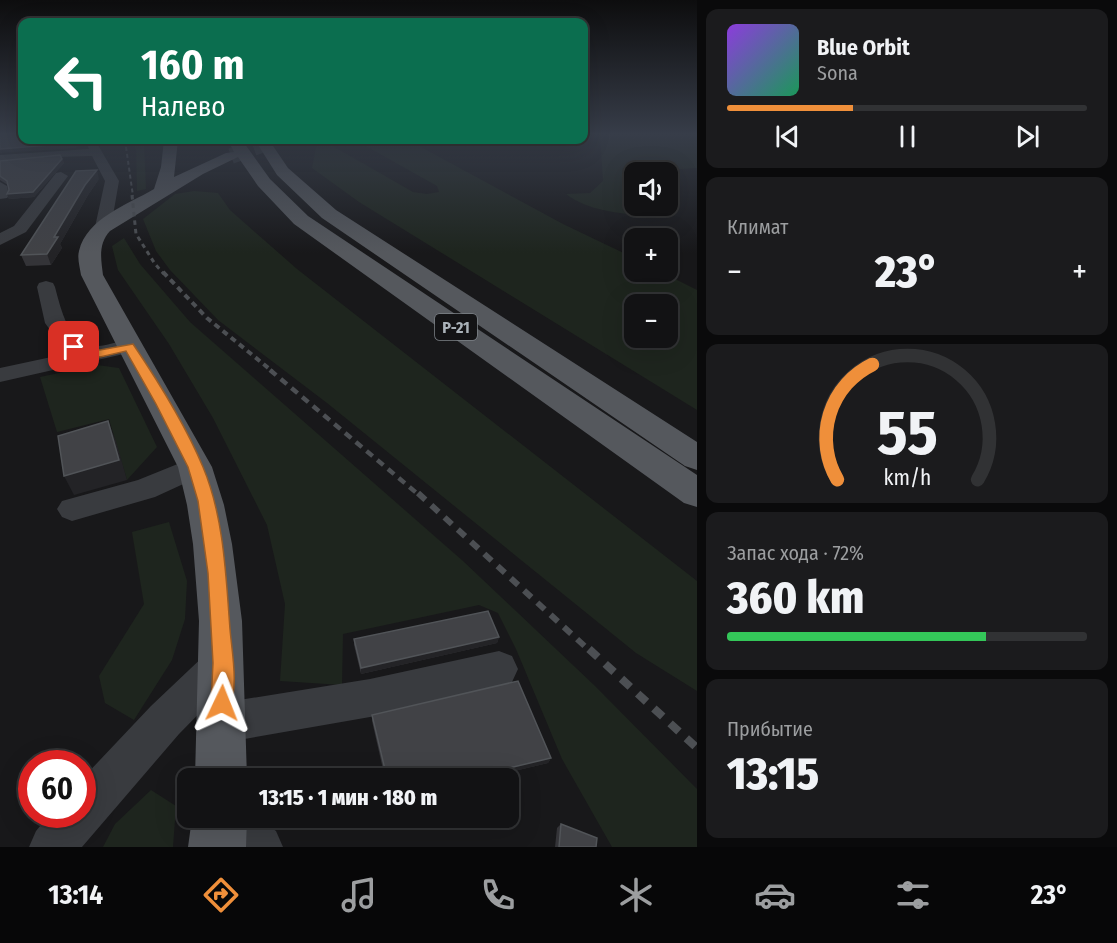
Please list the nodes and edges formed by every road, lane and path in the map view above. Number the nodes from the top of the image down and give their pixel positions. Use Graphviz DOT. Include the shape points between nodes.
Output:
graph roads {
  1 [pos="57,175"];
  2 [pos="108,175"];
  3 [pos="167,175"];
  4 [pos="191,175"];
  5 [pos="259,175"];
  6 [pos="284,175"];
  7 [pos="61,176"];
  8 [pos="162,192"];
  9 [pos="103,227"];
  10 [pos="0,240"];
  11 [pos="46,287"];
  12 [pos="115,350"];
  13 [pos="0,375"];
  14 [pos="697,459"];
  15 [pos="195,467"];
  16 [pos="697,493"];
  17 [pos="72,509"];
  18 [pos="223,663"];
  19 [pos="499,669"];
  20 [pos="221,723"];
  21 [pos="224,768"];
  22 [pos="96,797"];
  23 [pos="69,828"];
  24 [pos="52,847"];
  1 -- 7 [label="lane"];
  2 -- 9 [label="lane" via="112,181"];
  3 -- 8 [label="main road"];
  4 -- 8 [label="main road"];
  5 -- 16 [label="main road, Р-21" via="301,220"];
  6 -- 14 [label="main road, Р-21" via="329,214"];
  7 -- 10 [label="lane" via="20,229"];
  8 -- 9 [label="main road"];
  9 -- 12 [label="main road" via="89,253"];
  11 -- 12 [label="lane" via="55,323 74,347"];
  12 -- 13 [label="lane"];
  12 -- 15 [label="main road" via="163,404"];
  15 -- 17 [label="lane" via="145,489"];
  15 -- 18 [label="main road" via="206,501 217,573"];
  18 -- 20 [label="main road"];
  18 -- 22 [label="lane"];
  19 -- 20 [label="lane" via="370,698"];
  20 -- 21 [label="main road"];
  23 -- 24 [label="lane"];
}
